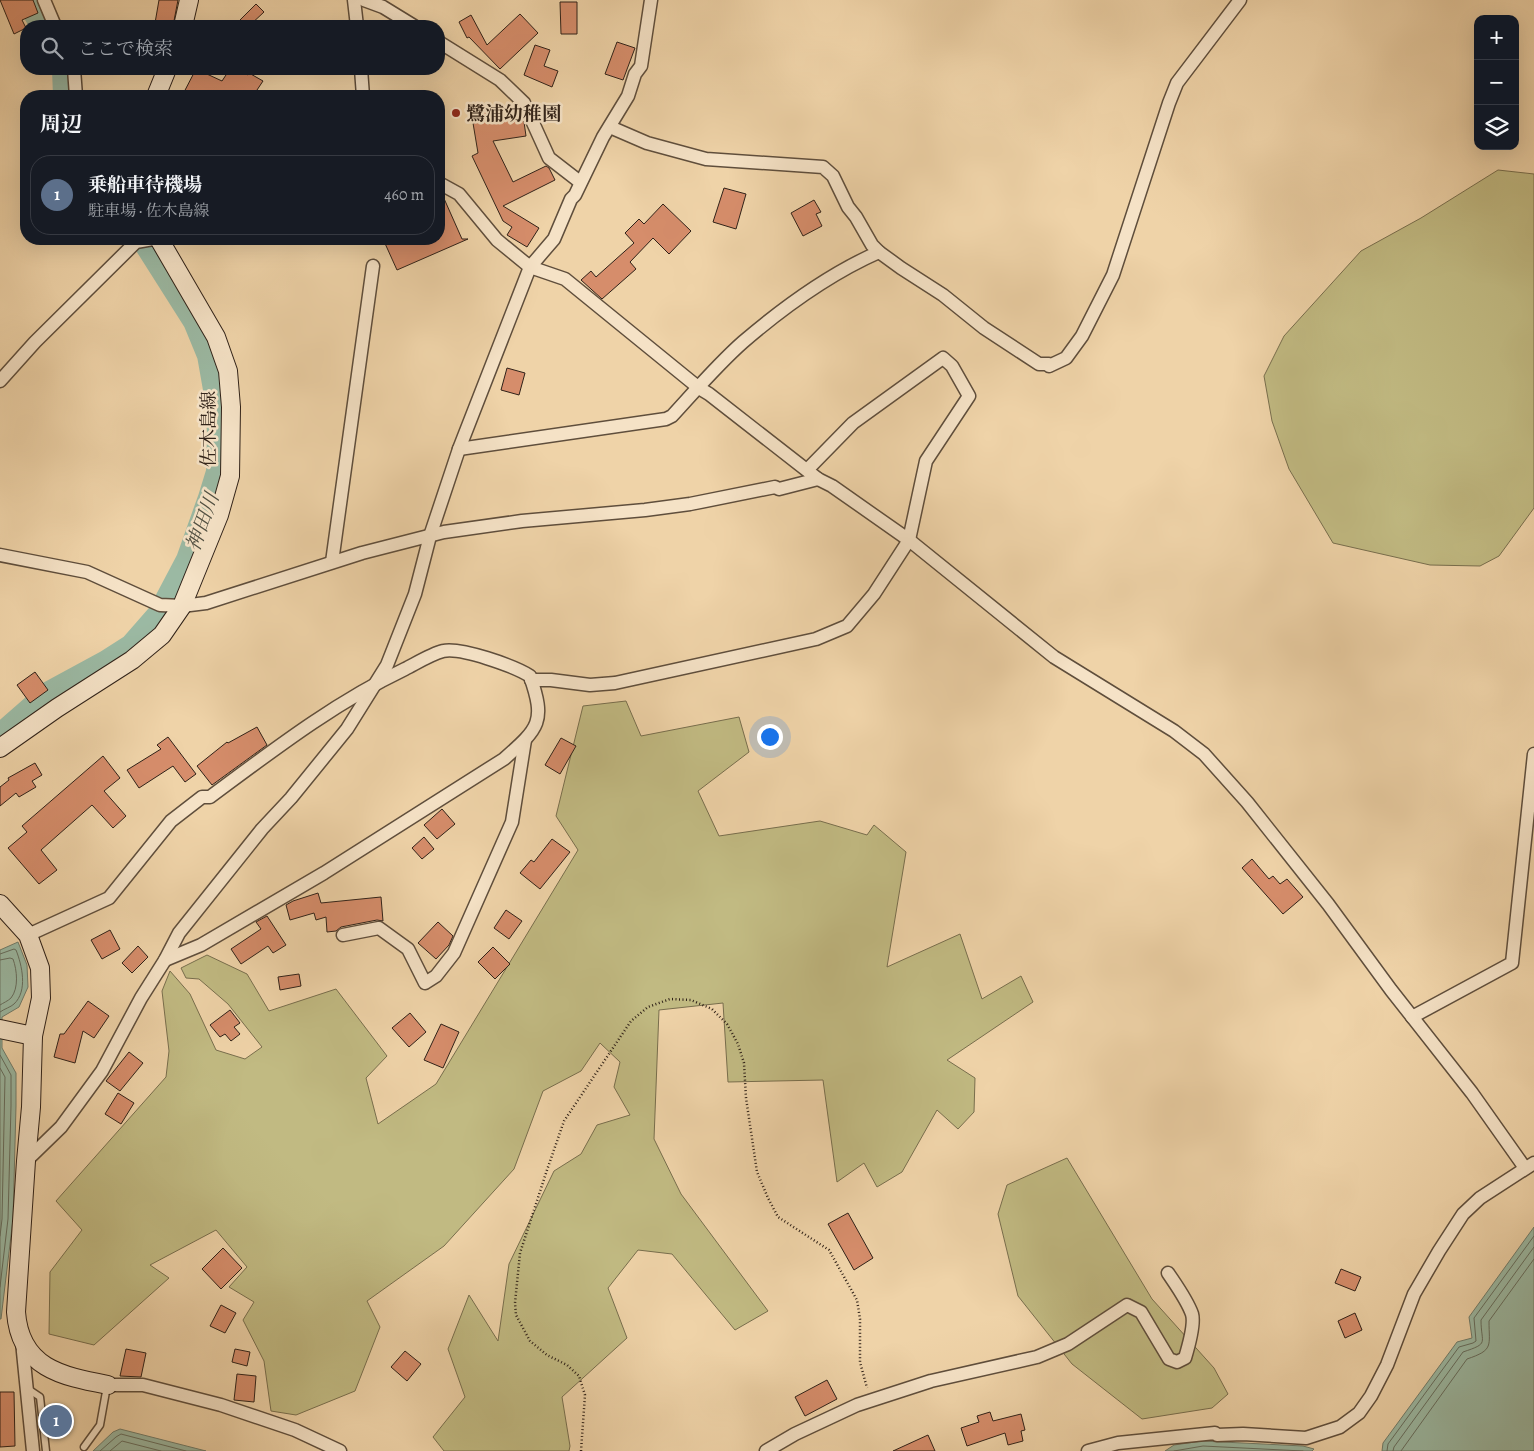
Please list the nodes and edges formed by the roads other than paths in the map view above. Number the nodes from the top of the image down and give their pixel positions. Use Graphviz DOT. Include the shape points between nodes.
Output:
graph roads {
  1 [pos="44,0"];
  2 [pos="189,0"];
  3 [pos="354,0"];
  4 [pos="364,0"];
  5 [pos="651,0"];
  6 [pos="1240,0"];
  7 [pos="53,20"];
  8 [pos="184,20"];
  9 [pos="356,20"];
  10 [pos="404,20"];
  11 [pos="445,46"];
  12 [pos="74,75"];
  13 [pos="165,75"];
  14 [pos="361,75"];
  15 [pos="76,90"];
  16 [pos="158,90"];
  17 [pos="363,90"];
  18 [pos="610,127"];
  19 [pos="580,182"];
  20 [pos="445,186"];
  21 [pos="133,245"];
  22 [pos="162,245"];
  23 [pos="879,252"];
  24 [pos="373,266"];
  25 [pos="530,267"];
  26 [pos="0,380"];
  27 [pos="699,388"];
  28 [pos="458,450"];
  29 [pos="807,470"];
  30 [pos="818,479"];
  31 [pos="430,536"];
  32 [pos="909,540"];
  33 [pos="0,555"];
  34 [pos="332,562"];
  35 [pos="182,606"];
  36 [pos="531,680"];
  37 [pos="377,682"];
  38 [pos="525,740"];
  39 [pos="0,748"];
  40 [pos="1534,754"];
  41 [pos="0,904"];
  42 [pos="28,935"];
  43 [pos="342,935"];
  44 [pos="165,960"];
  45 [pos="1412,1017"];
  46 [pos="4,1030"];
  47 [pos="33,1036"];
  48 [pos="26,1161"];
  49 [pos="1530,1165"];
  50 [pos="1168,1273"];
  51 [pos="22,1342"];
  52 [pos="108,1385"];
  53 [pos="27,1388"];
  54 [pos="84,1447"];
  55 [pos="33,1451"];
  56 [pos="46,1451"];
  57 [pos="340,1451"];
  58 [pos="766,1451"];
  59 [pos="1088,1451"];
  1 -- 7 [label="street"];
  2 -- 8 [label="main road"];
  3 -- 9 [label="street"];
  4 -- 10 [label="street"];
  5 -- 18 [label="street" via="641,66"];
  6 -- 23 [label="street" via="1177,83 1112,275 1082,336 1066,358 1049,366 1038,364"];
  11 -- 19 [label="street" via="500,80 524,103 549,158"];
  12 -- 15 [label="street"];
  13 -- 16 [label="main road"];
  14 -- 17 [label="street"];
  18 -- 19 [label="street"];
  18 -- 23 [label="street" via="647,143 706,158 823,167 832,176 848,207"];
  19 -- 25 [label="street" via="554,239"];
  20 -- 25 [label="street" via="459,194 497,240"];
  21 -- 26 [label="street"];
  22 -- 35 [label="main road, 佐木島線" via="216,337 228,371 231,407 230,476 219,515"];
  23 -- 27 [label="street" via="810,289 742,342"];
  24 -- 34 [label="street"];
  25 -- 27 [label="street" via="565,279"];
  25 -- 28 [label="street"];
  27 -- 28 [label="street" via="666,419"];
  27 -- 29 [label="street"];
  28 -- 31 [label="street"];
  29 -- 30 [label="street"];
  29 -- 32 [label="street" via="853,423 943,358 952,366 969,396 926,461"];
  30 -- 31 [label="street" via="690,504 522,521"];
  30 -- 32 [label="street"];
  31 -- 34 [label="street"];
  31 -- 37 [label="street" via="416,594"];
  32 -- 36 [label="street" via="874,594 848,626 816,639 615,683 590,685"];
  32 -- 45 [label="street" via="1054,657 1204,754 1328,904"];
  33 -- 35 [label="street" via="87,572 160,605"];
  34 -- 35 [label="street" via="206,604"];
  35 -- 39 [label="main road, 佐木島線" via="162,635 132,660"];
  36 -- 37 [label="street" via="519,670 468,653 443,651"];
  36 -- 38 [label="street" via="538,699 538,724"];
  37 -- 42 [label="street" via="294,735 210,797 202,796 170,821 109,898"];
  37 -- 44 [label="street" via="347,729 179,933"];
  38 -- 43 [label="street" via="512,822 454,953 436,976 426,983 408,949 379,928"];
  38 -- 44 [label="street" via="504,759 324,873 201,945"];
  40 -- 45 [label="street" via="1512,963"];
  41 -- 42 [label="main road"];
  42 -- 47 [label="main road" via="40,968 41,998"];
  44 -- 48 [label="street" via="102,1071 61,1126"];
  45 -- 49 [label="street"];
  46 -- 47 [label="main road"];
  47 -- 48 [label="main road" via="32,1107"];
  48 -- 51 [label="main road" via="16,1312"];
  49 -- 59 [label="street" via="1480,1198 1463,1214 1414,1294 1387,1365 1371,1396 1359,1413 1340,1426 1306,1438 1215,1433 1118,1443"];
  50 -- 58 [label="street" via="1192,1316 1187,1352 1185,1358 1177,1362 1169,1359 1141,1312 1127,1305 1068,1344 1037,1357 931,1380 871,1400 795,1434"];
  51 -- 52 [label="main road" via="32,1356 53,1369 80,1380"];
  51 -- 53 [label="street"];
  52 -- 54 [label="lane" via="100,1425"];
  52 -- 57 [label="street" via="143,1385 221,1405 295,1430"];
  53 -- 55 [label="street"];
  53 -- 56 [label="lane" via="40,1397"];
}
